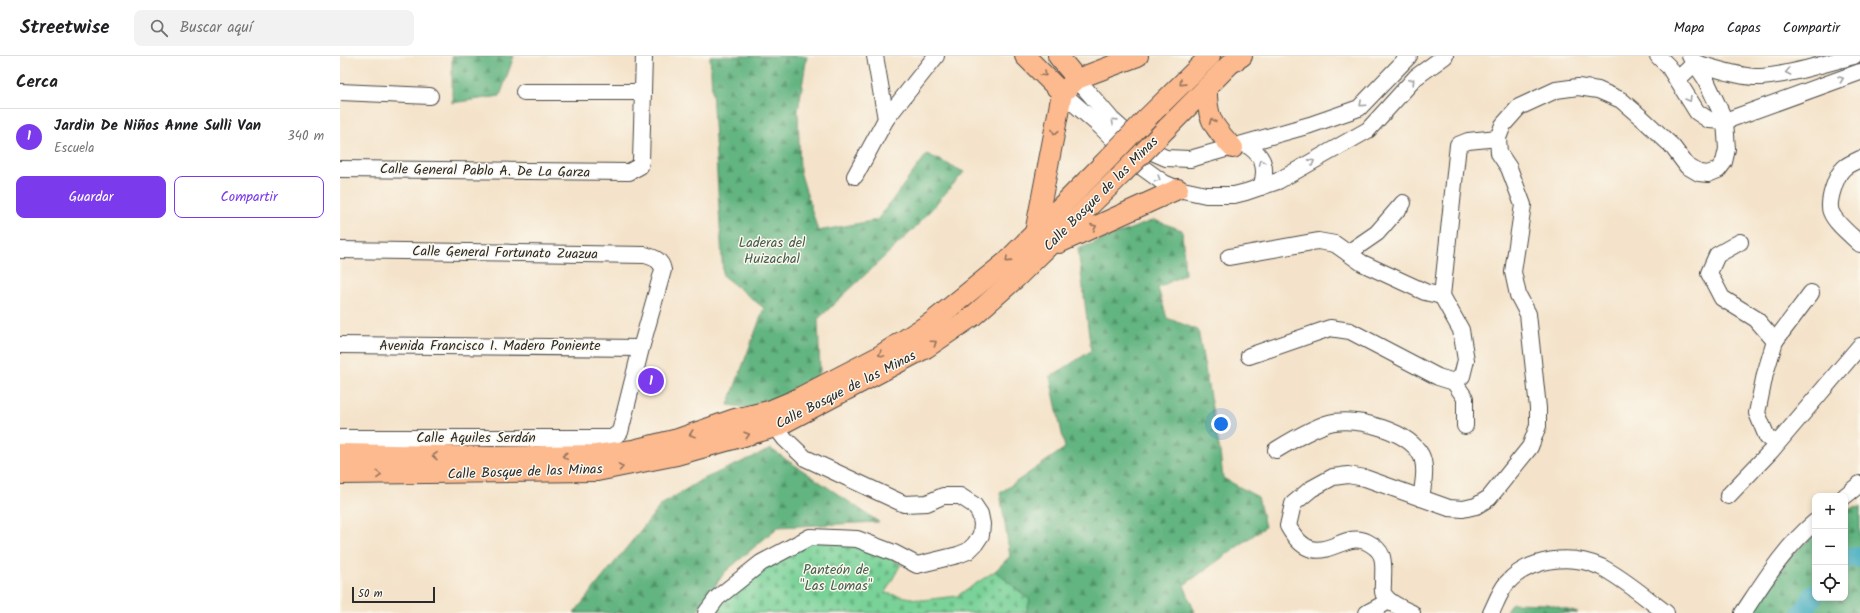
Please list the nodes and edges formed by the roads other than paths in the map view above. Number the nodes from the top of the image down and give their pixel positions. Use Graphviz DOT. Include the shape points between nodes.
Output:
graph roads {
  1 [pos="644,56"];
  2 [pos="875,56"];
  3 [pos="936,56"];
  4 [pos="1025,56"];
  5 [pos="1058,56"];
  6 [pos="1138,56"];
  7 [pos="1210,56"];
  8 [pos="1242,56"];
  9 [pos="1409,56"];
  10 [pos="1445,56"];
  11 [pos="1658,56"];
  12 [pos="1854,56"];
  13 [pos="1693,60"];
  14 [pos="1860,72"];
  15 [pos="1076,79"];
  16 [pos="1677,80"];
  17 [pos="1207,87"];
  18 [pos="340,92"];
  19 [pos="524,92"];
  20 [pos="643,92"];
  21 [pos="1062,93"];
  22 [pos="430,96"];
  23 [pos="886,119"];
  24 [pos="1725,120"];
  25 [pos="1498,138"];
  26 [pos="1239,146"];
  27 [pos="1860,159"];
  28 [pos="340,169"];
  29 [pos="855,176"];
  30 [pos="1261,187"];
  31 [pos="1178,189"];
  32 [pos="1403,203"];
  33 [pos="1041,241"];
  34 [pos="1740,242"];
  35 [pos="1860,244"];
  36 [pos="340,250"];
  37 [pos="1348,253"];
  38 [pos="1229,257"];
  39 [pos="1811,293"];
  40 [pos="1442,296"];
  41 [pos="1775,341"];
  42 [pos="340,345"];
  43 [pos="1860,346"];
  44 [pos="641,348"];
  45 [pos="1249,356"];
  46 [pos="1458,379"];
  47 [pos="773,419"];
  48 [pos="1465,426"];
  49 [pos="340,438"];
  50 [pos="1776,444"];
  51 [pos="1276,450"];
  52 [pos="340,454"];
  53 [pos="340,474"];
  54 [pos="1860,484"];
  55 [pos="1848,494"];
  56 [pos="1728,496"];
  57 [pos="1421,498"];
  58 [pos="1812,525"];
  59 [pos="1389,601"];
  60 [pos="706,613"];
  61 [pos="1367,613"];
  62 [pos="1412,613"];
  63 [pos="1491,613"];
  64 [pos="1666,613"];
  65 [pos="1743,613"];
  1 -- 20 [label="street"];
  2 -- 23 [label="street"];
  3 -- 23 [label="street"];
  4 -- 21 [label="main road, one-way"];
  5 -- 15 [label="main road"];
  6 -- 15 [label="main road"];
  7 -- 33 [label="main road, Calle Bosque de las Minas, one-way, bridge" via="1103,164"];
  8 -- 17 [label="main road, Calle Bosque de las Minas"];
  9 -- 26 [label="street, one-way" via="1359,108"];
  30 -- 10 [label="street, one-way" via="1278,181 1368,130 1416,77"];
  11 -- 16 [label="street"];
  12 -- 13 [label="street, one-way" via="1760,77 1730,73"];
  13 -- 16 [label="street"];
  13 -- 24 [label="street" via="1705,78"];
  24 -- 14 [label="street, one-way"];
  15 -- 21 [label="main road"];
  26 -- 15 [label="street, one-way" via="1190,159 1166,158 1143,148 1112,120"];
  16 -- 24 [label="street, one-way" via="1697,112 1709,120"];
  26 -- 17 [label="main road, one-way" via="1214,127 1206,101"];
  17 -- 33 [label="main road, Calle Bosque de las Minas, bridge" via="1123,173"];
  18 -- 22 [label="street"];
  19 -- 20 [label="street"];
  20 -- 28 [label="street, Calle General Pablo A. De La Garza" via="641,161 640,166 629,172"];
  21 -- 31 [label="street, one-way" via="1139,165 1164,183"];
  21 -- 33 [label="main road, one-way"];
  23 -- 29 [label="street"];
  24 -- 25 [label="street" via="1727,149 1724,162 1718,170 1708,174 1699,173 1687,166 1672,146 1621,100 1598,90 1578,87 1556,90 1536,99 1519,108 1503,125"];
  25 -- 40 [label="street" via="1468,141 1458,145"];
  25 -- 57 [label="street" via="1500,153 1509,168 1523,205 1513,272 1518,295 1529,320 1538,426 1530,446 1489,498 1476,506 1463,509 1449,508"];
  30 -- 26 [label="street, one-way" via="1265,177 1261,157 1254,149"];
  27 -- 35 [label="street" via="1844,168 1836,180 1831,195 1830,211"];
  30 -- 31 [label="street" via="1218,195"];
  33 -- 31 [label="main road, one-way"];
  32 -- 37 [label="street" via="1377,233"];
  33 -- 47 [label="main road, Calle Bosque de las Minas" via="1006,262 932,322 878,357 792,401"];
  34 -- 41 [label="street" via="1717,255 1709,273 1722,298 1756,319"];
  36 -- 44 [label="street, Calle General Fortunato Zuazua" via="645,255 655,258 661,263 663,270"];
  37 -- 38 [label="street" via="1335,244 1318,241"];
  37 -- 40 [label="street" via="1425,292"];
  39 -- 41 [label="street"];
  40 -- 46 [label="street" via="1461,330 1466,360"];
  41 -- 50 [label="street" via="1757,413 1767,437"];
  42 -- 44 [label="street, Avenida Francisco I. Madero Poniente"];
  43 -- 50 [label="street"];
  44 -- 49 [label="street, Calle Aquiles Serdán" via="620,432 612,438"];
  45 -- 46 [label="street" via="1330,328 1350,331 1431,374"];
  46 -- 48 [label="street" via="1465,398"];
  47 -- 52 [label="main road, Calle Bosque de las Minas, one-way" via="735,419 678,439 633,450 596,455 493,457"];
  53 -- 47 [label="main road, Calle Bosque de las Minas, one-way" via="597,472 677,455"];
  47 -- 60 [label="street" via="785,439 805,458 904,504 927,503 943,496 960,496 974,505 980,514 980,535 976,544 958,556 917,565 857,539 810,536 761,563 717,598"];
  50 -- 56 [label="street"];
  51 -- 57 [label="street" via="1333,422 1371,424 1405,438 1421,456 1424,472"];
  54 -- 55 [label="street"];
  57 -- 59 [label="street" via="1365,478 1348,475 1333,477 1311,489 1293,504 1288,526 1291,532 1312,550 1329,549 1351,540 1363,540 1377,547 1383,556 1383,594"];
  58 -- 65 [label="street" via="1778,560"];
  59 -- 61 [label="street"];
  59 -- 62 [label="street"];
  63 -- 64 [label="street" via="1507,584 1520,572 1535,564 1558,559 1579,560 1600,567"];
}
